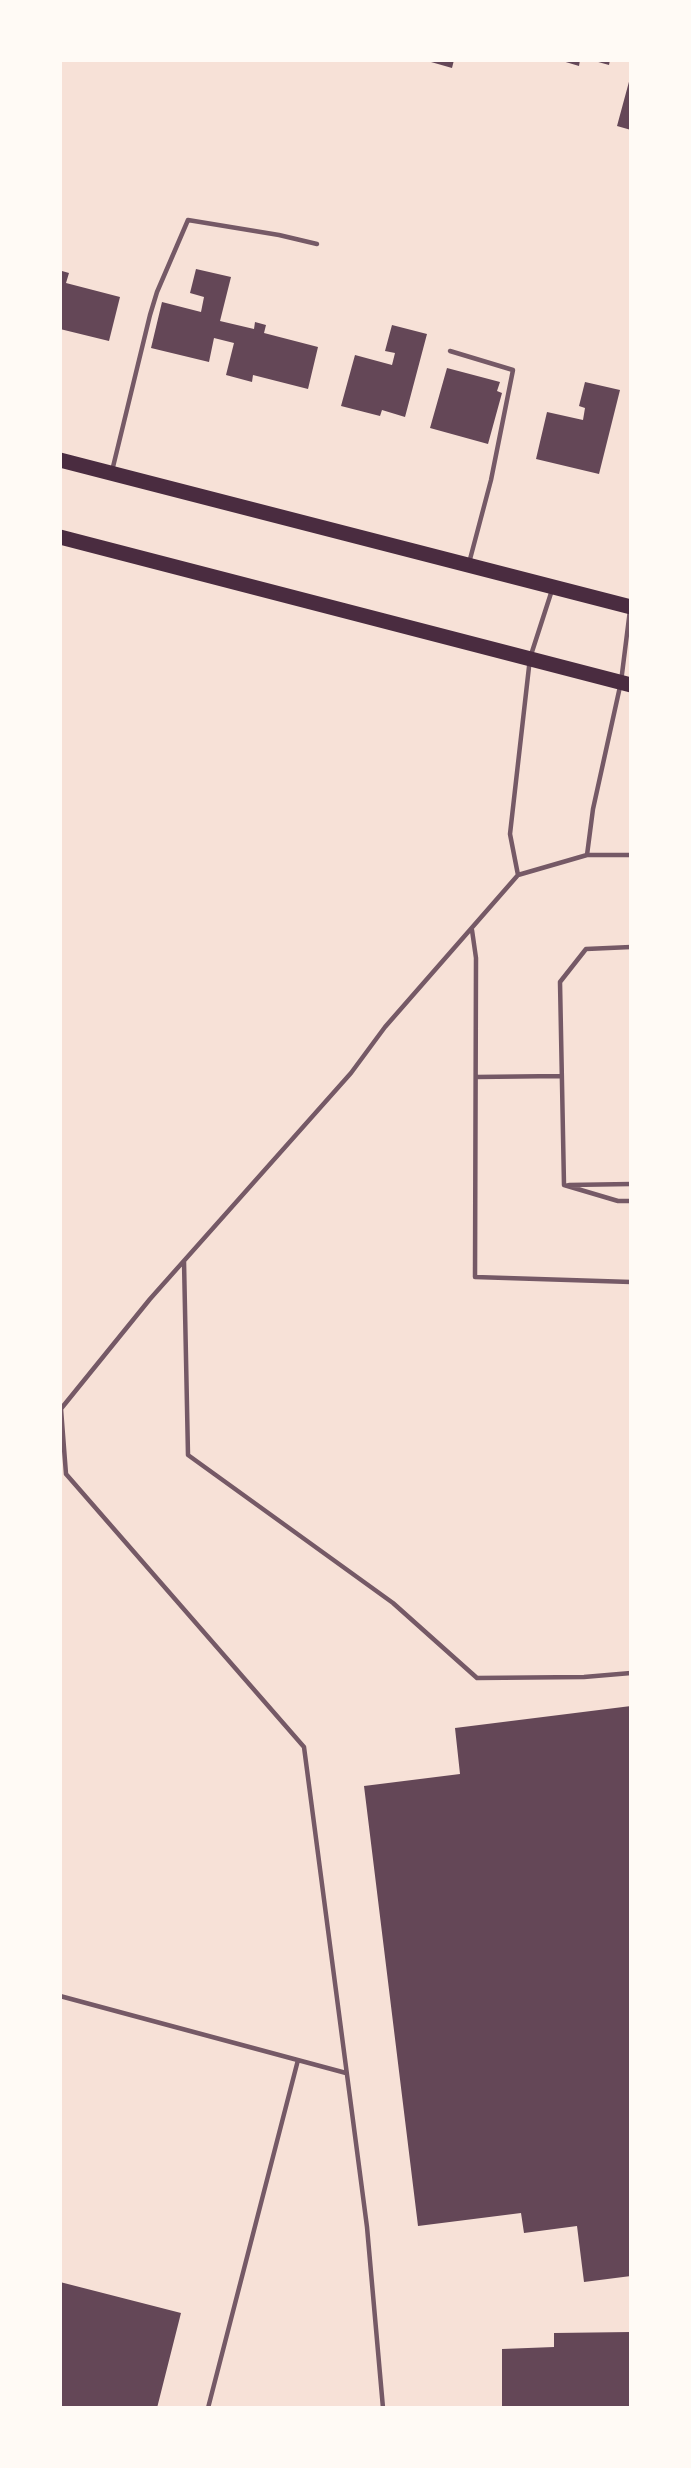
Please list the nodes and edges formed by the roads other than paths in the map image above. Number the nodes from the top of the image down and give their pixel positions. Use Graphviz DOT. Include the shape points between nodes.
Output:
graph roads {
  1 [pos="317,244"];
  2 [pos="450,351"];
  3 [pos="60,460"];
  4 [pos="111,473"];
  5 [pos="60,537"];
  6 [pos="468,565"];
  7 [pos="552,587"];
  8 [pos="631,607"];
  9 [pos="530,658"];
  10 [pos="626,683"];
  11 [pos="587,855"];
  12 [pos="631,855"];
  13 [pos="518,875"];
  14 [pos="472,930"];
  15 [pos="631,947"];
  16 [pos="561,1076"];
  17 [pos="476,1077"];
  18 [pos="631,1184"];
  19 [pos="564,1185"];
  20 [pos="631,1201"];
  21 [pos="184,1261"];
  22 [pos="631,1282"];
  23 [pos="60,1410"];
  24 [pos="631,1673"];
  25 [pos="60,1996"];
  26 [pos="298,2060"];
  27 [pos="346,2073"];
  28 [pos="208,2408"];
  29 [pos="383,2408"];
  1 -- 4 [label="lane" via="188,220 150,315"];
  2 -- 6 [label="lane" via="513,370 491,480"];
  3 -- 4 [label="main road"];
  4 -- 6 [label="main road"];
  5 -- 9 [label="main road"];
  6 -- 7 [label="main road"];
  7 -- 8 [label="main road"];
  7 -- 9 [label="lane"];
  8 -- 10 [label="lane"];
  9 -- 10 [label="main road"];
  9 -- 13 [label="lane" via="510,834"];
  10 -- 11 [label="lane" via="593,809"];
  11 -- 12 [label="lane"];
  11 -- 13 [label="lane"];
  13 -- 14 [label="lane"];
  14 -- 17 [label="lane" via="476,958"];
  14 -- 21 [label="lane"];
  15 -- 16 [label="lane" via="586,949 560,982"];
  16 -- 17 [label="lane"];
  16 -- 19 [label="lane"];
  17 -- 22 [label="lane" via="475,1277"];
  18 -- 19 [label="lane"];
  19 -- 20 [label="lane" via="618,1201"];
  21 -- 23 [label="lane"];
  21 -- 24 [label="lane" via="188,1455 393,1603 477,1678"];
  23 -- 27 [label="lane" via="66,1474 304,1747"];
  25 -- 26 [label="lane"];
  26 -- 27 [label="lane"];
  26 -- 28 [label="lane"];
  27 -- 29 [label="lane" via="367,2227"];
}
